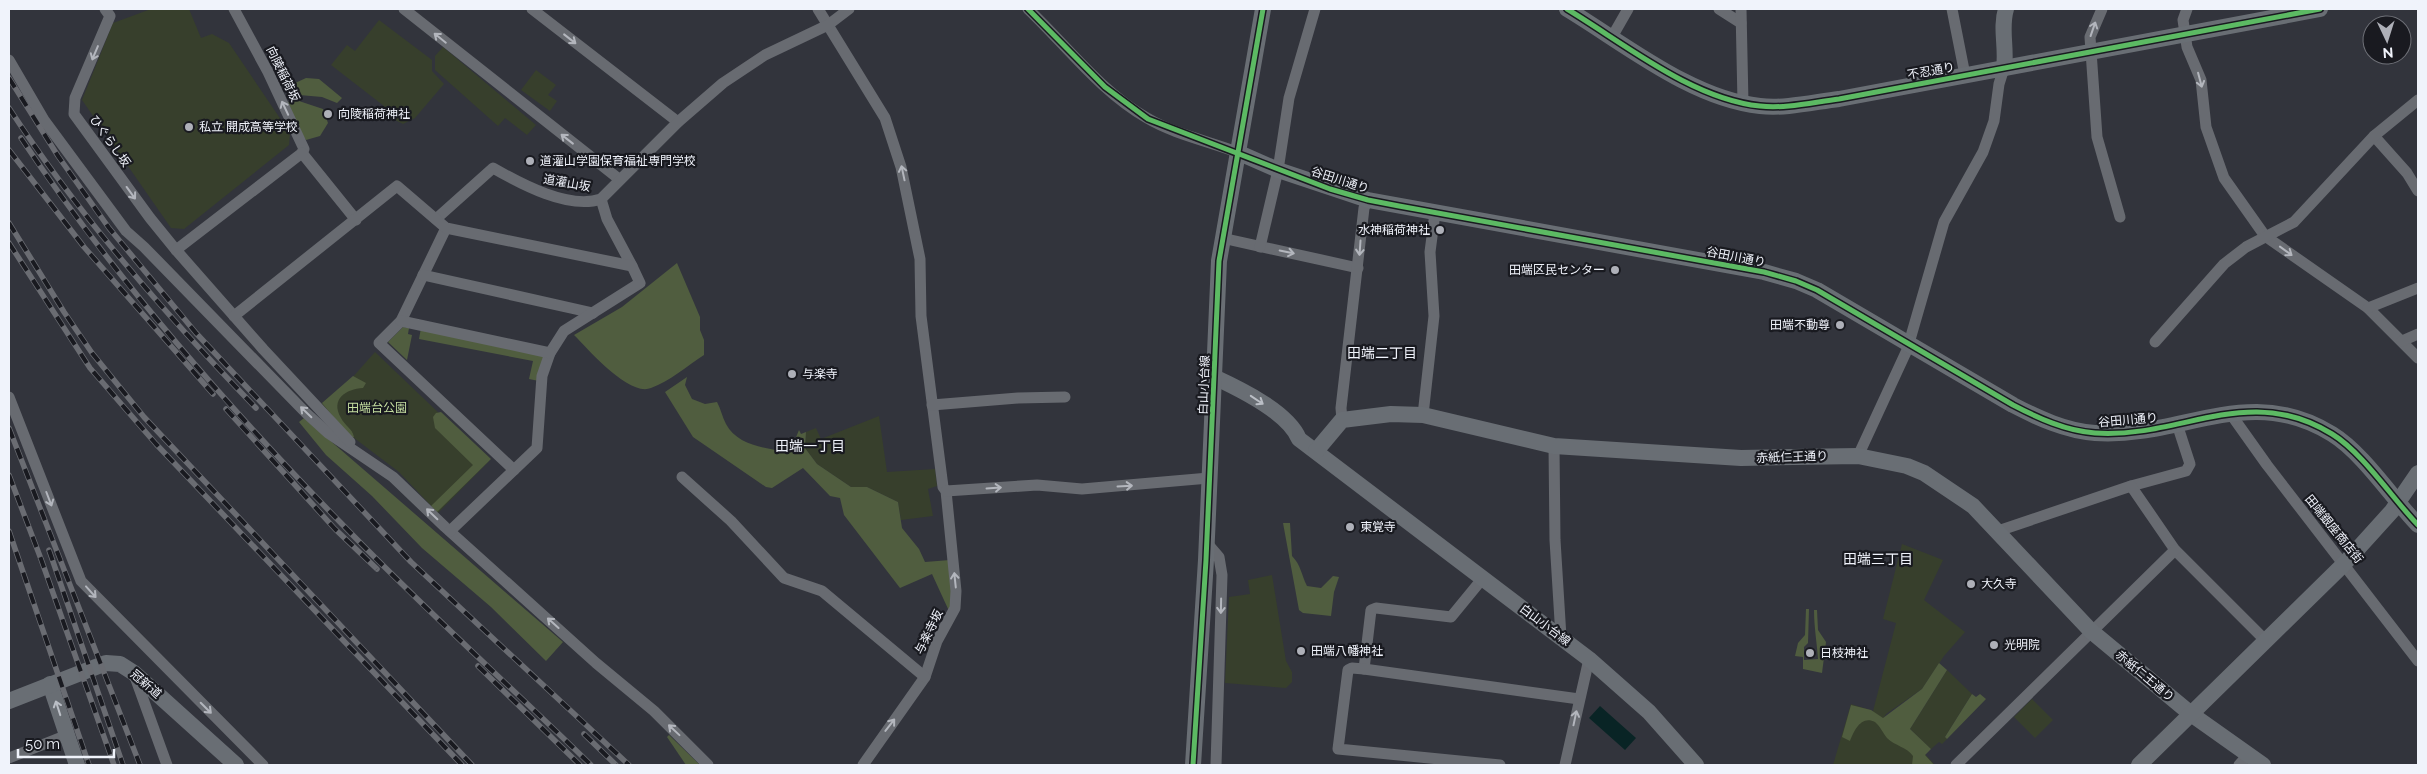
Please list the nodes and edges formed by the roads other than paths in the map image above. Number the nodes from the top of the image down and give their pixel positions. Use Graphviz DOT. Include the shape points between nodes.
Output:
graph roads {
  1 [pos="105,9"];
  2 [pos="234,9"];
  3 [pos="404,9"];
  4 [pos="532,9"];
  5 [pos="818,9"];
  6 [pos="849,9"];
  7 [pos="1028,9"];
  8 [pos="1263,9"];
  9 [pos="1314,9"];
  10 [pos="1567,9"];
  11 [pos="1628,9"];
  12 [pos="1719,9"];
  13 [pos="1741,9"];
  14 [pos="1952,9"];
  15 [pos="2006,9"];
  16 [pos="2102,9"];
  17 [pos="2187,9"];
  18 [pos="2317,9"];
  19 [pos="1741,23"];
  20 [pos="828,25"];
  21 [pos="2185,34"];
  22 [pos="1612,37"];
  23 [pos="2091,51"];
  24 [pos="9,60"];
  25 [pos="2004,68"];
  26 [pos="1964,75"];
  27 [pos="2418,100"];
  28 [pos="1742,103"];
  29 [pos="678,122"];
  30 [pos="2374,136"];
  31 [pos="302,152"];
  32 [pos="1237,152"];
  33 [pos="1278,170"];
  34 [pos="619,179"];
  35 [pos="2418,191"];
  36 [pos="601,199"];
  37 [pos="1368,200"];
  38 [pos="1435,213"];
  39 [pos="2120,217"];
  40 [pos="436,219"];
  41 [pos="356,220"];
  42 [pos="446,228"];
  43 [pos="2265,236"];
  44 [pos="1222,238"];
  45 [pos="1260,247"];
  46 [pos="176,250"];
  47 [pos="632,266"];
  48 [pos="1358,268"];
  49 [pos="423,275"];
  50 [pos="2418,288"];
  51 [pos="2368,308"];
  52 [pos="593,314"];
  53 [pos="234,316"];
  54 [pos="401,321"];
  55 [pos="2418,334"];
  56 [pos="2402,341"];
  57 [pos="2155,342"];
  58 [pos="1908,344"];
  59 [pos="550,353"];
  60 [pos="2418,358"];
  61 [pos="1214,377"];
  62 [pos="9,397"];
  63 [pos="1065,397"];
  64 [pos="932,405"];
  65 [pos="2230,413"];
  66 [pos="1423,415"];
  67 [pos="1342,420"];
  68 [pos="2177,424"];
  69 [pos="1554,446"];
  70 [pos="1316,451"];
  71 [pos="1858,456"];
  72 [pos="364,458"];
  73 [pos="514,470"];
  74 [pos="2418,473"];
  75 [pos="682,477"];
  76 [pos="1210,478"];
  77 [pos="2131,486"];
  78 [pos="946,492"];
  79 [pos="2398,504"];
  80 [pos="2418,525"];
  81 [pos="450,531"];
  82 [pos="1998,531"];
  83 [pos="1207,543"];
  84 [pos="2175,550"];
  85 [pos="2344,564"];
  86 [pos="1483,578"];
  87 [pos="2091,631"];
  88 [pos="1561,637"];
  89 [pos="2265,640"];
  90 [pos="1589,659"];
  91 [pos="2418,661"];
  92 [pos="1364,669"];
  93 [pos="134,673"];
  94 [pos="925,677"];
  95 [pos="50,684"];
  96 [pos="1579,699"];
  97 [pos="9,701"];
  98 [pos="2191,714"];
  99 [pos="67,735"];
  100 [pos="9,758"];
  101 [pos="2244,760"];
  102 [pos="77,765"];
  103 [pos="167,765"];
  104 [pos="236,765"];
  105 [pos="262,765"];
  106 [pos="708,765"];
  107 [pos="863,765"];
  108 [pos="1193,765"];
  109 [pos="1216,765"];
  110 [pos="1500,765"];
  111 [pos="1565,765"];
  112 [pos="1696,765"];
  113 [pos="1956,765"];
  114 [pos="2139,765"];
  115 [pos="2263,765"];
  1 -- 46 [label="street, ひぐらし坂, one-way" via="110,16 75,98 74,114"];
  31 -- 2 [label="street, 向陵稲荷坂, one-way" via="304,149 271,79"];
  34 -- 3 [label="street, one-way"];
  4 -- 29 [label="street, one-way"];
  5 -- 20 [label="street, 与楽寺坂"];
  6 -- 20 [label="street, 道灌山坂"];
  7 -- 32 [label="street, 谷田川通り" via="1105,87 1140,114"];
  8 -- 32 [label="street, 白山小台線"];
  9 -- 33 [label="street" via="1289,98"];
  10 -- 22 [label="street, 不忍通り"];
  11 -- 22 [label="street"];
  12 -- 19 [label="street"];
  13 -- 19 [label="street"];
  14 -- 26 [label="street"];
  15 -- 25 [label="street" via="2002,21 2006,52"];
  23 -- 16 [label="street, one-way" via="2091,32"];
  17 -- 21 [label="street" via="2183,20"];
  18 -- 21 [label="street, 不忍通り"];
  19 -- 28 [label="street"];
  20 -- 29 [label="street, 道灌山坂" via="765,55 723,83"];
  64 -- 20 [label="street, 与楽寺坂, one-way" via="921,316 920,259 901,167 885,118"];
  21 -- 23 [label="street, 不忍通り"];
  21 -- 43 [label="street, one-way" via="2201,80 2206,127 2224,178"];
  22 -- 28 [label="street, 不忍通り" via="1694,87"];
  23 -- 25 [label="street, 不忍通り"];
  23 -- 39 [label="street" via="2097,137"];
  72 -- 24 [label="street, one-way" via="306,413 126,231 44,120"];
  25 -- 26 [label="street, 不忍通り"];
  25 -- 58 [label="street" via="1994,121 1983,152 1944,222"];
  26 -- 28 [label="street, 不忍通り" via="1820,102 1776,106"];
  27 -- 30 [label="street"];
  29 -- 34 [label="street, 道灌山坂"];
  30 -- 35 [label="street" via="2407,173"];
  30 -- 43 [label="street" via="2294,222"];
  31 -- 41 [label="street"];
  31 -- 46 [label="street"];
  32 -- 33 [label="street, 谷田川通り"];
  32 -- 44 [label="street, 白山小台線"];
  33 -- 37 [label="street, 谷田川通り"];
  33 -- 45 [label="street"];
  34 -- 36 [label="street, 道灌山坂"];
  36 -- 40 [label="street, 道灌山坂" via="589,203 536,192 493,168"];
  36 -- 47 [label="street" via="607,219"];
  37 -- 38 [label="street, 谷田川通り"];
  37 -- 48 [label="street, one-way" via="1364,208"];
  38 -- 58 [label="street, 谷田川通り" via="1776,275 1817,290"];
  38 -- 66 [label="street" via="1430,252 1434,316"];
  40 -- 41 [label="street" via="397,186"];
  40 -- 42 [label="street"];
  41 -- 53 [label="street"];
  42 -- 47 [label="street"];
  42 -- 49 [label="street"];
  43 -- 51 [label="street, one-way"];
  43 -- 57 [label="street" via="2224,264"];
  44 -- 45 [label="street"];
  44 -- 61 [label="street, 白山小台線"];
  45 -- 48 [label="street, one-way"];
  46 -- 53 [label="street"];
  47 -- 52 [label="street" via="640,283"];
  48 -- 67 [label="street"];
  49 -- 52 [label="street"];
  49 -- 54 [label="street"];
  50 -- 51 [label="street"];
  51 -- 56 [label="street"];
  52 -- 59 [label="street" via="564,331"];
  53 -- 72 [label="street"];
  54 -- 59 [label="street"];
  54 -- 73 [label="street" via="379,343"];
  55 -- 56 [label="street"];
  56 -- 60 [label="street"];
  58 -- 68 [label="street, 谷田川通り" via="2013,405 2072,429 2118,434"];
  58 -- 71 [label="street"];
  59 -- 73 [label="street" via="542,376 537,448"];
  61 -- 70 [label="street, 白山小台線, one-way" via="1258,400 1294,428 1299,439"];
  61 -- 76 [label="street, 白山小台線"];
  62 -- 105 [label="street, one-way" via="81,581"];
  63 -- 64 [label="street"];
  64 -- 78 [label="street, 与楽寺坂"];
  65 -- 68 [label="street, 谷田川通り"];
  65 -- 79 [label="street, 谷田川通り" via="2257,411 2290,415 2333,434 2361,460"];
  65 -- 85 [label="street, 田端銀座商店街"];
  66 -- 67 [label="street, 赤紙仁王通り" via="1391,414"];
  66 -- 69 [label="street, 赤紙仁王通り"];
  67 -- 70 [label="street"];
  68 -- 77 [label="street" via="2190,464 2186,471"];
  69 -- 71 [label="street, 赤紙仁王通り" via="1741,458"];
  69 -- 88 [label="street"];
  70 -- 86 [label="street, 白山小台線"];
  71 -- 82 [label="street, 赤紙仁王通り" via="1924,473 1973,506"];
  81 -- 72 [label="street, one-way" via="394,477"];
  73 -- 81 [label="street"];
  74 -- 79 [label="street"];
  75 -- 94 [label="street" via="731,521 784,578 822,591"];
  78 -- 76 [label="street, one-way" via="1037,485 1082,488"];
  76 -- 83 [label="street, 白山小台線"];
  77 -- 82 [label="street"];
  77 -- 84 [label="street"];
  94 -- 78 [label="street, 与楽寺坂, one-way" via="938,641 953,615 956,600"];
  79 -- 80 [label="street, 谷田川通り"];
  79 -- 85 [label="street"];
  106 -- 81 [label="street, one-way" via="654,711"];
  82 -- 87 [label="street, 赤紙仁王通り"];
  83 -- 108 [label="street, 白山小台線"];
  83 -- 109 [label="street, one-way" via="1220,557 1222,575"];
  84 -- 87 [label="street"];
  84 -- 89 [label="street"];
  85 -- 89 [label="street"];
  85 -- 91 [label="street, 田端銀座商店街"];
  86 -- 88 [label="street, 白山小台線"];
  86 -- 92 [label="street" via="1451,617 1371,610"];
  87 -- 98 [label="street, 赤紙仁王通り"];
  87 -- 113 [label="street"];
  88 -- 90 [label="street, 白山小台線"];
  89 -- 98 [label="street"];
  90 -- 96 [label="street"];
  90 -- 112 [label="street, 白山小台線" via="1649,712"];
  92 -- 96 [label="street"];
  92 -- 110 [label="street" via="1348,670 1338,749"];
  93 -- 95 [label="street, 冠新道" via="113,662"];
  93 -- 103 [label="street"];
  93 -- 104 [label="street, 冠新道"];
  107 -- 94 [label="street, 与楽寺坂, one-way"];
  95 -- 97 [label="street, 冠新道"];
  99 -- 95 [label="street, one-way"];
  111 -- 96 [label="street, one-way"];
  98 -- 101 [label="street, 赤紙仁王通り"];
  98 -- 114 [label="street"];
  99 -- 100 [label="street"];
  99 -- 102 [label="street"];
  101 -- 115 [label="street, 赤紙仁王通り"];
}
